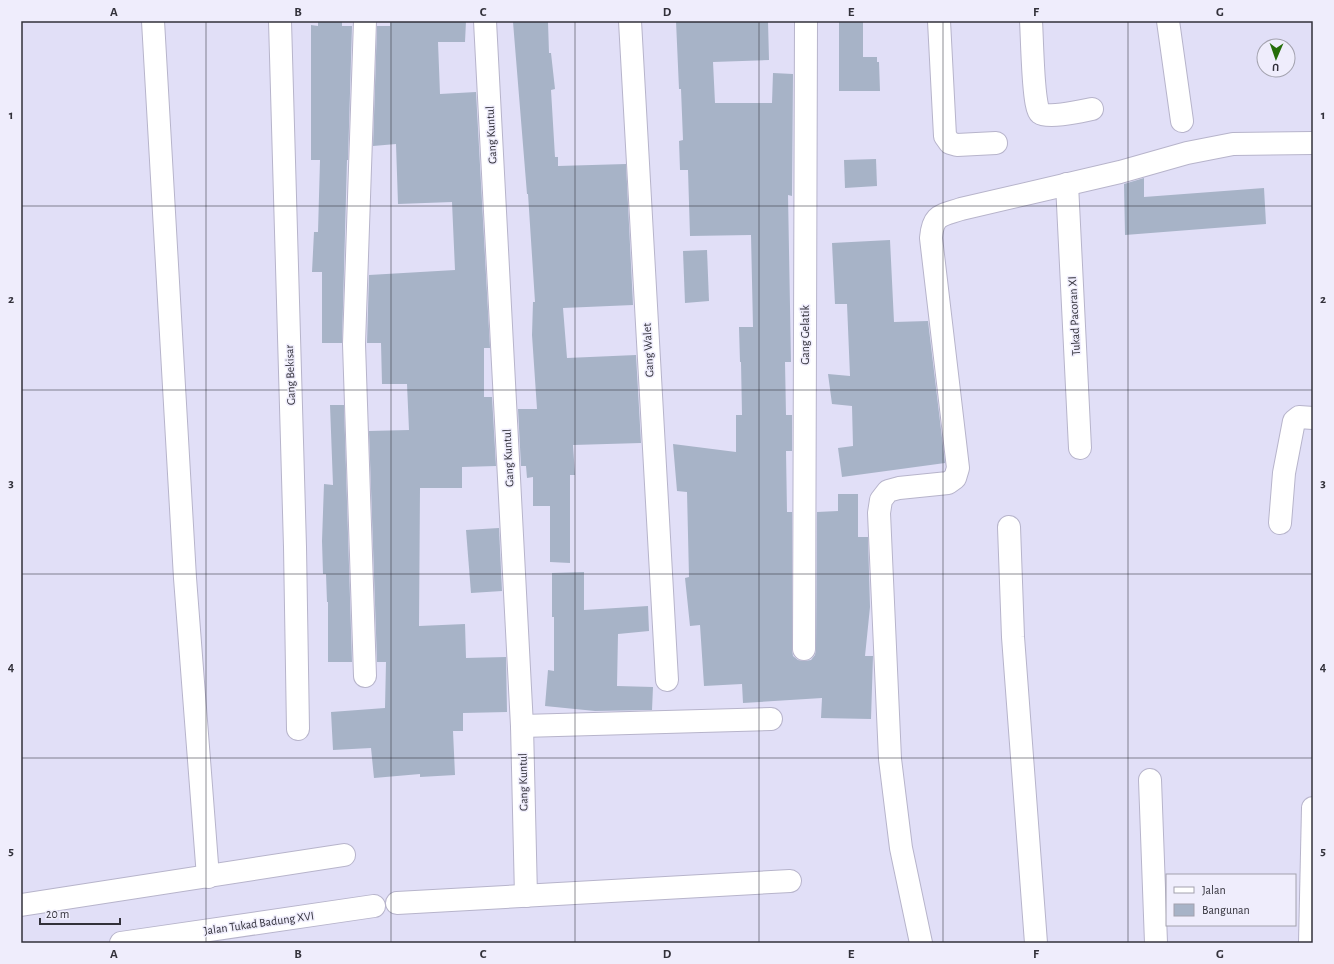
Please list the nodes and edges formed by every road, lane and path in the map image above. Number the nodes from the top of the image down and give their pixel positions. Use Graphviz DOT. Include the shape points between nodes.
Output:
graph roads {
  1 [pos="153,21"];
  2 [pos="280,21"];
  3 [pos="365,21"];
  4 [pos="485,21"];
  5 [pos="630,21"];
  6 [pos="806,21"];
  7 [pos="939,21"];
  8 [pos="1031,21"];
  9 [pos="1168,21"];
  10 [pos="1092,109"];
  11 [pos="1182,121"];
  12 [pos="996,143"];
  13 [pos="1313,143"];
  14 [pos="1067,184"];
  15 [pos="1313,418"];
  16 [pos="1080,448"];
  17 [pos="1280,523"];
  18 [pos="1009,527"];
  19 [pos="804,649"];
  20 [pos="365,676"];
  21 [pos="667,680"];
  22 [pos="771,719"];
  23 [pos="522,726"];
  24 [pos="298,729"];
  25 [pos="1150,780"];
  26 [pos="1313,808"];
  27 [pos="344,855"];
  28 [pos="208,876"];
  29 [pos="790,881"];
  30 [pos="526,896"];
  31 [pos="397,903"];
  32 [pos="21,905"];
  33 [pos="374,906"];
  34 [pos="121,943"];
  35 [pos="921,943"];
  36 [pos="1036,943"];
  37 [pos="1156,943"];
  38 [pos="1310,943"];
  1 -- 28 [label="street" via="185,578"];
  2 -- 24 [label="street, Gang Bekisar"];
  3 -- 20 [label="street" via="354,344"];
  4 -- 23 [label="street, Gang Kuntul"];
  5 -- 21 [label="street, Gang Walet"];
  6 -- 19 [label="street, Gang Gelatik"];
  7 -- 12 [label="street" via="945,136 957,146"];
  8 -- 10 [label="street" via="1036,108 1047,116"];
  9 -- 11 [label="street"];
  13 -- 14 [label="street" via="1232,144"];
  14 -- 16 [label="street, Tukad Pacoran XI"];
  14 -- 35 [label="street" via="961,208 938,217 932,226 931,238 958,468 956,478 948,483 888,491 881,500 879,513 890,759 901,848"];
  15 -- 17 [label="street" via="1299,417 1294,421 1284,473"];
  18 -- 36 [label="street" via="1012,636"];
  22 -- 23 [label="street"];
  23 -- 30 [label="street, Gang Kuntul"];
  25 -- 37 [label="street"];
  26 -- 38 [label="street"];
  27 -- 28 [label="street"];
  28 -- 32 [label="street"];
  29 -- 30 [label="street"];
  30 -- 31 [label="street"];
  33 -- 34 [label="street, Jalan Tukad Badung XVI"];
}
